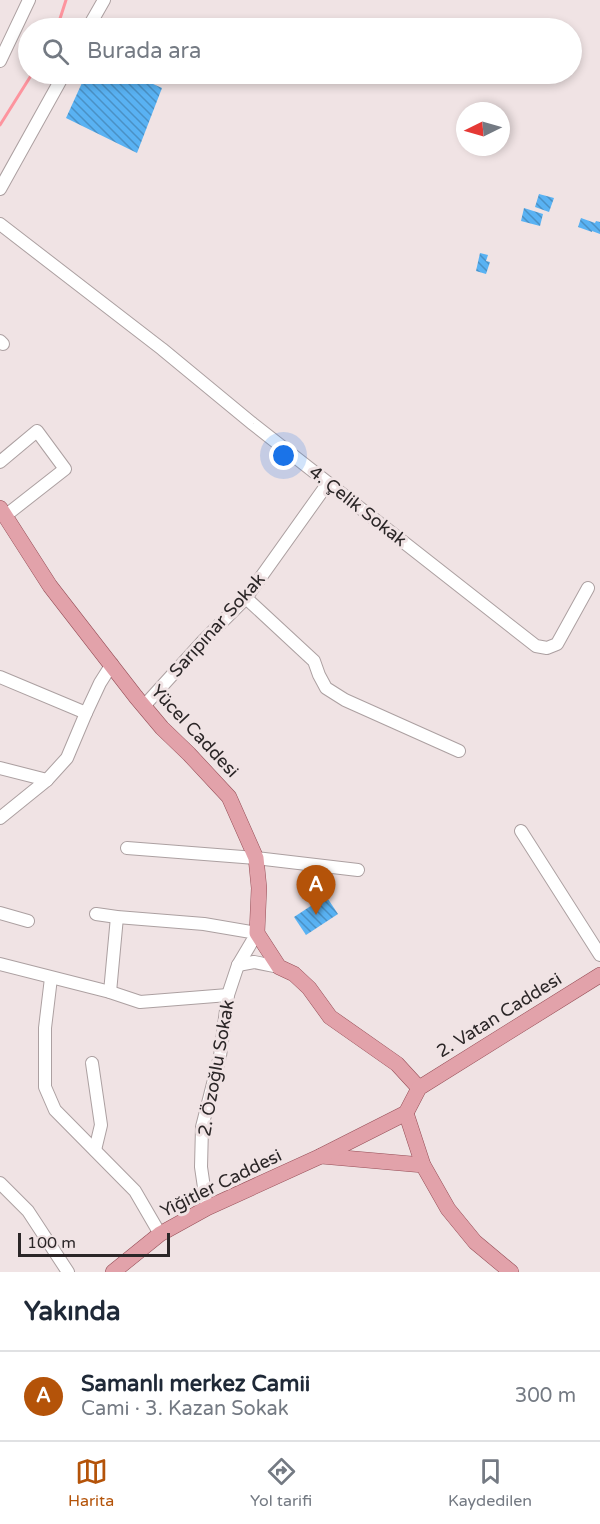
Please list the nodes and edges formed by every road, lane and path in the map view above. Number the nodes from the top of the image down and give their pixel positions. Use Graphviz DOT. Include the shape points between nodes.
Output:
graph roads {
  1 [pos="29,0"];
  2 [pos="104,0"];
  3 [pos="20,18"];
  4 [pos="94,18"];
  5 [pos="18,23"];
  6 [pos="0,61"];
  7 [pos="58,84"];
  8 [pos="0,189"];
  9 [pos="0,224"];
  10 [pos="0,462"];
  11 [pos="328,483"];
  12 [pos="3,512"];
  13 [pos="588,588"];
  14 [pos="246,598"];
  15 [pos="112,664"];
  16 [pos="0,677"];
  17 [pos="144,706"];
  18 [pos="86,712"];
  19 [pos="459,751"];
  20 [pos="0,768"];
  21 [pos="47,780"];
  22 [pos="0,818"];
  23 [pos="521,831"];
  24 [pos="127,848"];
  25 [pos="256,858"];
  26 [pos="358,870"];
  27 [pos="0,913"];
  28 [pos="96,914"];
  29 [pos="117,917"];
  30 [pos="28,921"];
  31 [pos="257,933"];
  32 [pos="600,955"];
  33 [pos="0,964"];
  34 [pos="238,965"];
  35 [pos="279,967"];
  36 [pos="600,975"];
  37 [pos="51,978"];
  38 [pos="110,992"];
  39 [pos="228,995"];
  40 [pos="92,1063"];
  41 [pos="419,1088"];
  42 [pos="406,1113"];
  43 [pos="95,1150"];
  44 [pos="321,1156"];
  45 [pos="423,1166"];
  46 [pos="0,1183"];
  47 [pos="207,1208"];
  48 [pos="160,1234"];
  49 [pos="122,1269"];
  50 [pos="68,1272"];
  51 [pos="512,1272"];
  1 -- 3 [label="street"];
  2 -- 4 [label="street"];
  5 -- 6 [label="street"];
  7 -- 8 [label="street"];
  9 -- 11 [label="street, 4. Çelik Sokak"];
  10 -- 12 [label="street" via="37,431 65,469"];
  11 -- 13 [label="street, 4. Çelik Sokak" via="536,646 547,648 557,644"];
  11 -- 14 [label="street, Sarıpınar Sokak"];
  12 -- 15 [label="main road, Yücel Caddesi" via="50,586"];
  14 -- 17 [label="street, Sarıpınar Sokak"];
  14 -- 19 [label="street" via="314,661 326,688"];
  15 -- 17 [label="main road, Yücel Caddesi"];
  15 -- 18 [label="street"];
  16 -- 18 [label="street"];
  17 -- 25 [label="main road, Yücel Caddesi" via="229,797"];
  18 -- 21 [label="street" via="67,758"];
  20 -- 21 [label="street"];
  21 -- 22 [label="street"];
  23 -- 32 [label="street"];
  24 -- 25 [label="street"];
  25 -- 26 [label="street"];
  25 -- 31 [label="main road, Yücel Caddesi"];
  27 -- 30 [label="street"];
  28 -- 29 [label="street"];
  29 -- 31 [label="street"];
  29 -- 38 [label="street"];
  31 -- 34 [label="street, 2. Özoğlu Sokak"];
  31 -- 35 [label="main road"];
  33 -- 37 [label="street"];
  34 -- 35 [label="street" via="254,962"];
  34 -- 39 [label="street, 2. Özoğlu Sokak"];
  35 -- 41 [label="main road" via="294,974 330,1017 397,1064"];
  36 -- 41 [label="main road, 2. Vatan Caddesi"];
  37 -- 38 [label="street"];
  37 -- 43 [label="street" via="45,1028 45,1087 55,1110"];
  38 -- 39 [label="street" via="140,1002"];
  39 -- 47 [label="street, 2. Özoğlu Sokak" via="220,1056 202,1127 201,1167"];
  40 -- 43 [label="street" via="101,1125"];
  41 -- 42 [label="main road"];
  42 -- 44 [label="main road, Yiğitler Caddesi"];
  42 -- 45 [label="main road"];
  43 -- 48 [label="street" via="135,1191"];
  44 -- 45 [label="main road"];
  44 -- 47 [label="main road, Yiğitler Caddesi"];
  45 -- 51 [label="main road" via="448,1209 475,1242"];
  46 -- 50 [label="street" via="28,1211"];
  47 -- 48 [label="main road, Yiğitler Caddesi"];
  48 -- 49 [label="main road, Yiğitler Caddesi"];
}
